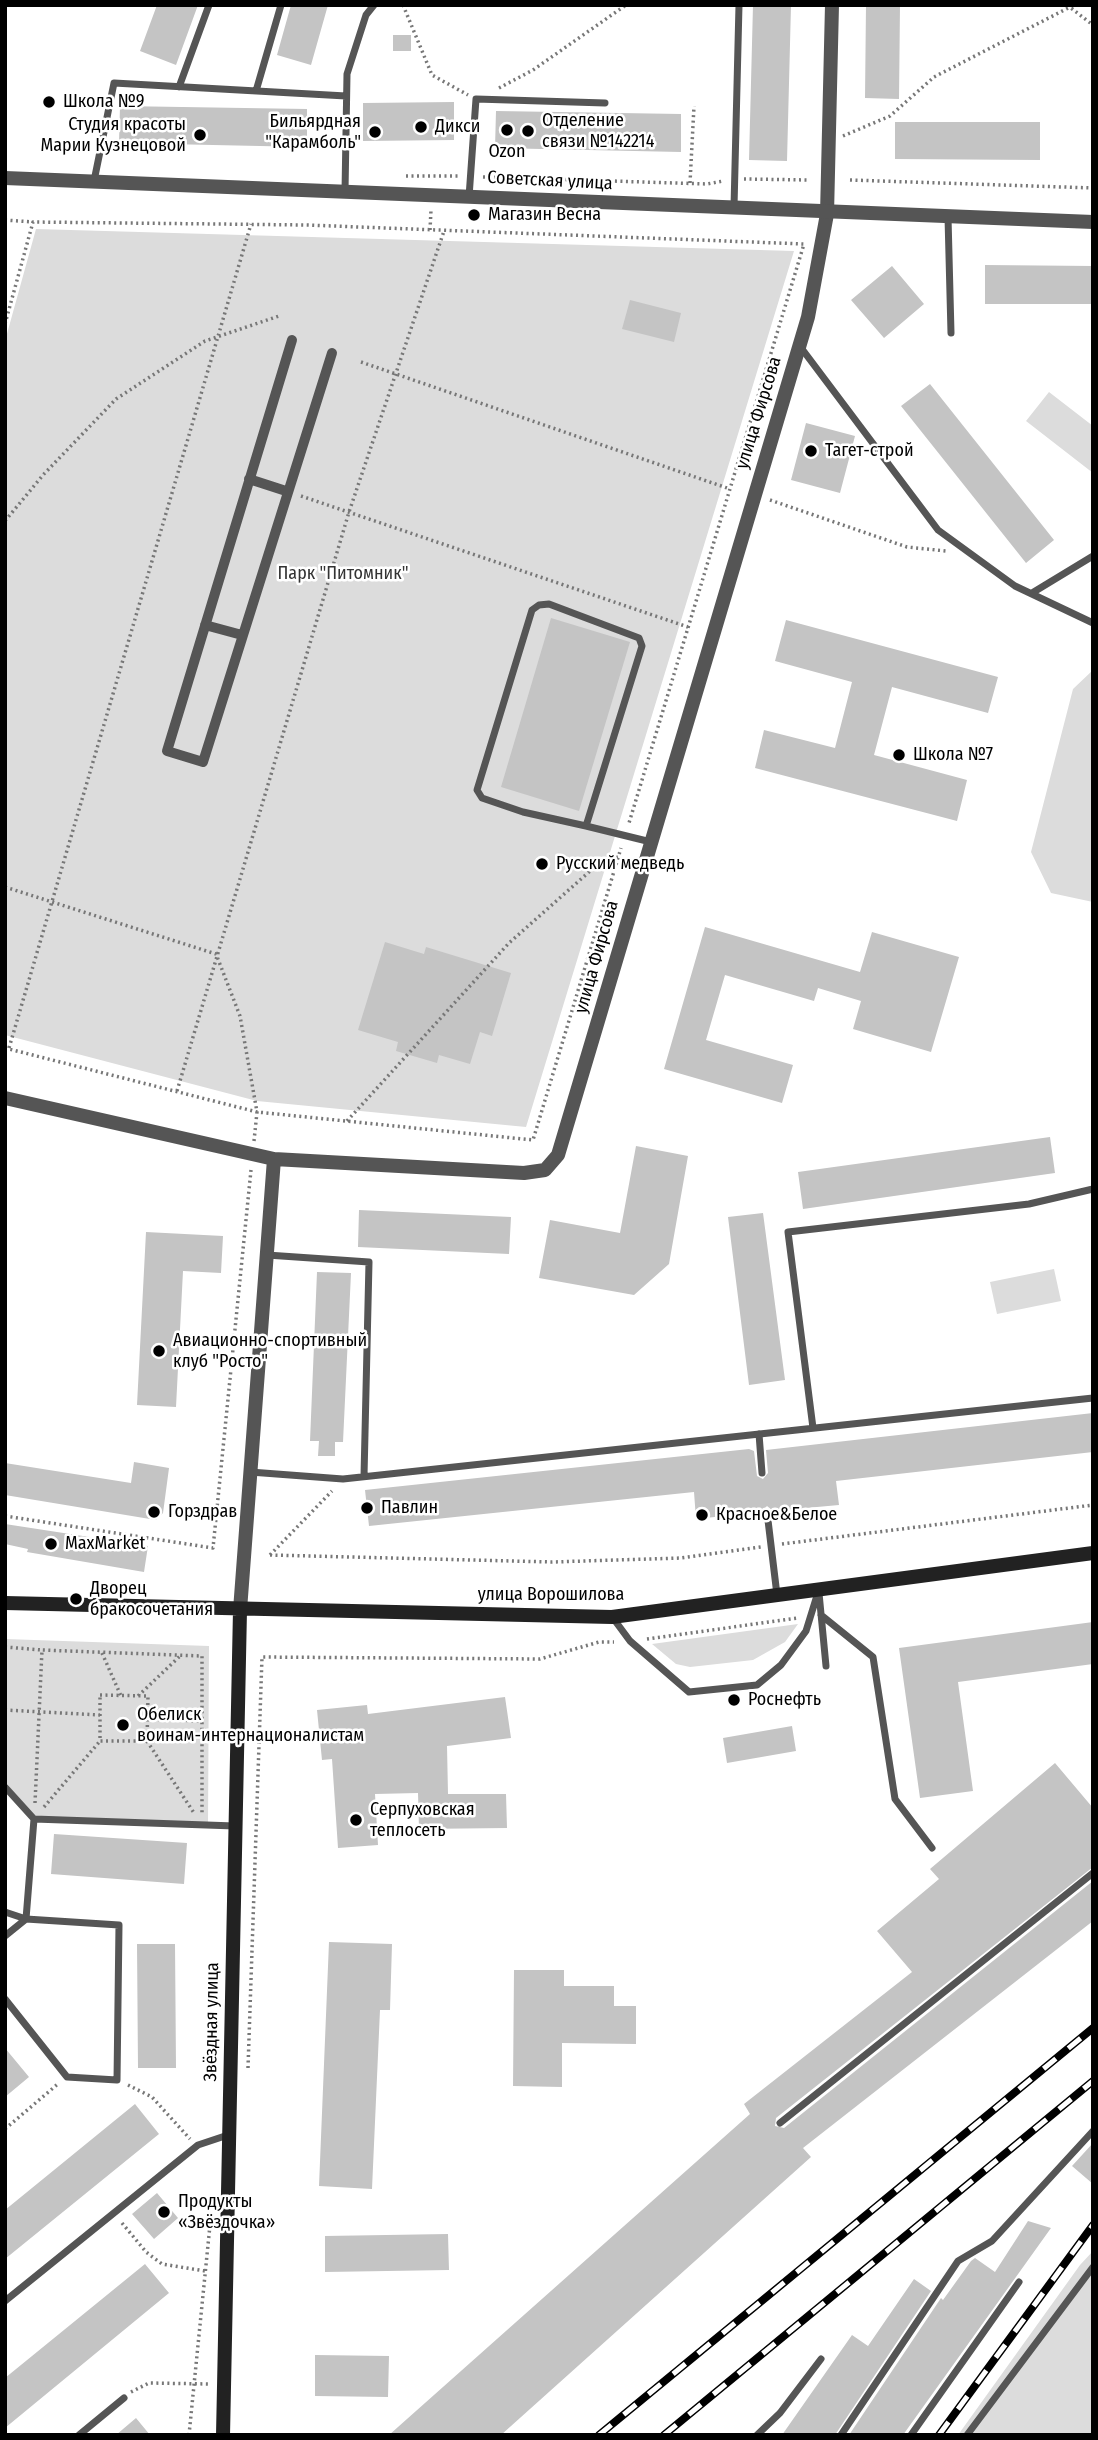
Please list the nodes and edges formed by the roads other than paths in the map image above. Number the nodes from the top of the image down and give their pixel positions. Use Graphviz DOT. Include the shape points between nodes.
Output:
graph roads {
  1 [pos="209,5"];
  2 [pos="281,5"];
  3 [pos="374,5"];
  4 [pos="739,5"];
  5 [pos="832,5"];
  6 [pos="179,86"];
  7 [pos="256,91"];
  8 [pos="346,96"];
  9 [pos="606,103"];
  10 [pos="5,178"];
  11 [pos="94,181"];
  12 [pos="345,192"];
  13 [pos="469,197"];
  14 [pos="734,209"];
  15 [pos="827,214"];
  16 [pos="948,217"];
  17 [pos="1093,222"];
  18 [pos="951,333"];
  19 [pos="292,340"];
  20 [pos="799,345"];
  21 [pos="332,353"];
  22 [pos="249,479"];
  23 [pos="286,491"];
  24 [pos="1093,555"];
  25 [pos="1032,593"];
  26 [pos="1093,623"];
  27 [pos="205,625"];
  28 [pos="242,635"];
  29 [pos="586,826"];
  30 [pos="650,842"];
  31 [pos="5,1098"];
  32 [pos="274,1159"];
  33 [pos="1093,1189"];
  34 [pos="267,1255"];
  35 [pos="1093,1398"];
  36 [pos="813,1428"];
  37 [pos="759,1434"];
  38 [pos="249,1472"];
  39 [pos="762,1473"];
  40 [pos="364,1476"];
  41 [pos="767,1512"];
  42 [pos="1093,1553"];
  43 [pos="819,1589"];
  44 [pos="777,1595"];
  45 [pos="5,1603"];
  46 [pos="240,1609"];
  47 [pos="821,1615"];
  48 [pos="612,1617"];
  49 [pos="826,1665"];
  50 [pos="5,1787"];
  51 [pos="34,1819"];
  52 [pos="235,1826"];
  53 [pos="932,1849"];
  54 [pos="1093,1873"];
  55 [pos="5,1912"];
  56 [pos="26,1919"];
  57 [pos="5,1936"];
  58 [pos="5,1999"];
  59 [pos="780,2123"];
  60 [pos="1093,2131"];
  61 [pos="229,2135"];
  62 [pos="1093,2267"];
  63 [pos="1019,2282"];
  64 [pos="5,2301"];
  65 [pos="821,2359"];
  66 [pos="124,2398"];
  67 [pos="79,2435"];
  68 [pos="223,2435"];
  69 [pos="757,2435"];
  70 [pos="841,2435"];
  71 [pos="911,2435"];
  72 [pos="967,2435"];
  1 -- 6 [label="lane"];
  2 -- 7 [label="lane"];
  3 -- 8 [label="lane" via="346,74"];
  4 -- 14 [label="lane"];
  5 -- 15 [label="street, улица Фирсова"];
  6 -- 7 [label="lane"];
  6 -- 11 [label="lane" via="114,83"];
  7 -- 8 [label="lane"];
  8 -- 12 [label="lane"];
  9 -- 13 [label="lane" via="476,100"];
  10 -- 11 [label="street, Советская улица"];
  11 -- 12 [label="street, Советская улица"];
  12 -- 13 [label="street, Советская улица"];
  13 -- 14 [label="street, Советская улица"];
  14 -- 15 [label="street, Советская улица"];
  15 -- 16 [label="street, Советская улица"];
  15 -- 20 [label="street, улица Фирсова"];
  16 -- 17 [label="street, Советская улица"];
  16 -- 18 [label="lane"];
  19 -- 22 [label="street"];
  20 -- 25 [label="lane" via="938,530 1015,586"];
  20 -- 30 [label="street, улица Фирсова"];
  21 -- 23 [label="street"];
  22 -- 23 [label="street"];
  22 -- 27 [label="street"];
  23 -- 28 [label="street"];
  24 -- 25 [label="lane"];
  25 -- 26 [label="lane"];
  27 -- 28 [label="street"];
  27 -- 28 [label="street" via="167,751 203,762"];
  29 -- 29 [label="lane" via="482,798 477,790 532,610 540,605 549,604 639,638 642,646"];
  29 -- 30 [label="lane"];
  30 -- 32 [label="street, улица Фирсова" via="558,1155 545,1170 524,1174"];
  31 -- 32 [label="street"];
  32 -- 34 [label="street"];
  33 -- 36 [label="lane" via="1029,1204 788,1232"];
  34 -- 38 [label="street"];
  34 -- 40 [label="lane" via="369,1262"];
  35 -- 36 [label="lane"];
  36 -- 37 [label="lane"];
  37 -- 39 [label="lane"];
  37 -- 40 [label="lane"];
  38 -- 40 [label="lane" via="344,1479"];
  38 -- 46 [label="street"];
  41 -- 44 [label="lane"];
  42 -- 43 [label="main road, улица Ворошилова"];
  43 -- 44 [label="main road, улица Ворошилова"];
  43 -- 47 [label="lane"];
  43 -- 48 [label="lane" via="806,1631 781,1665 757,1685 689,1692 630,1641"];
  44 -- 48 [label="main road, улица Ворошилова"];
  45 -- 46 [label="main road, улица Ворошилова"];
  46 -- 48 [label="main road, улица Ворошилова"];
  46 -- 52 [label="main road, Звёздная улица"];
  47 -- 49 [label="lane"];
  47 -- 53 [label="lane" via="873,1657 895,1799"];
  50 -- 51 [label="lane"];
  51 -- 52 [label="lane"];
  51 -- 56 [label="lane"];
  52 -- 61 [label="main road, Звёздная улица"];
  54 -- 59 [label="lane"];
  55 -- 56 [label="lane"];
  56 -- 57 [label="lane"];
  56 -- 58 [label="lane" via="119,1925 117,2080 66,2077"];
  60 -- 70 [label="lane" via="992,2241 958,2260"];
  61 -- 64 [label="lane" via="198,2145"];
  61 -- 68 [label="main road, Звёздная улица"];
  62 -- 72 [label="lane"];
  63 -- 71 [label="lane"];
  65 -- 69 [label="lane"];
  66 -- 67 [label="lane"];
}
